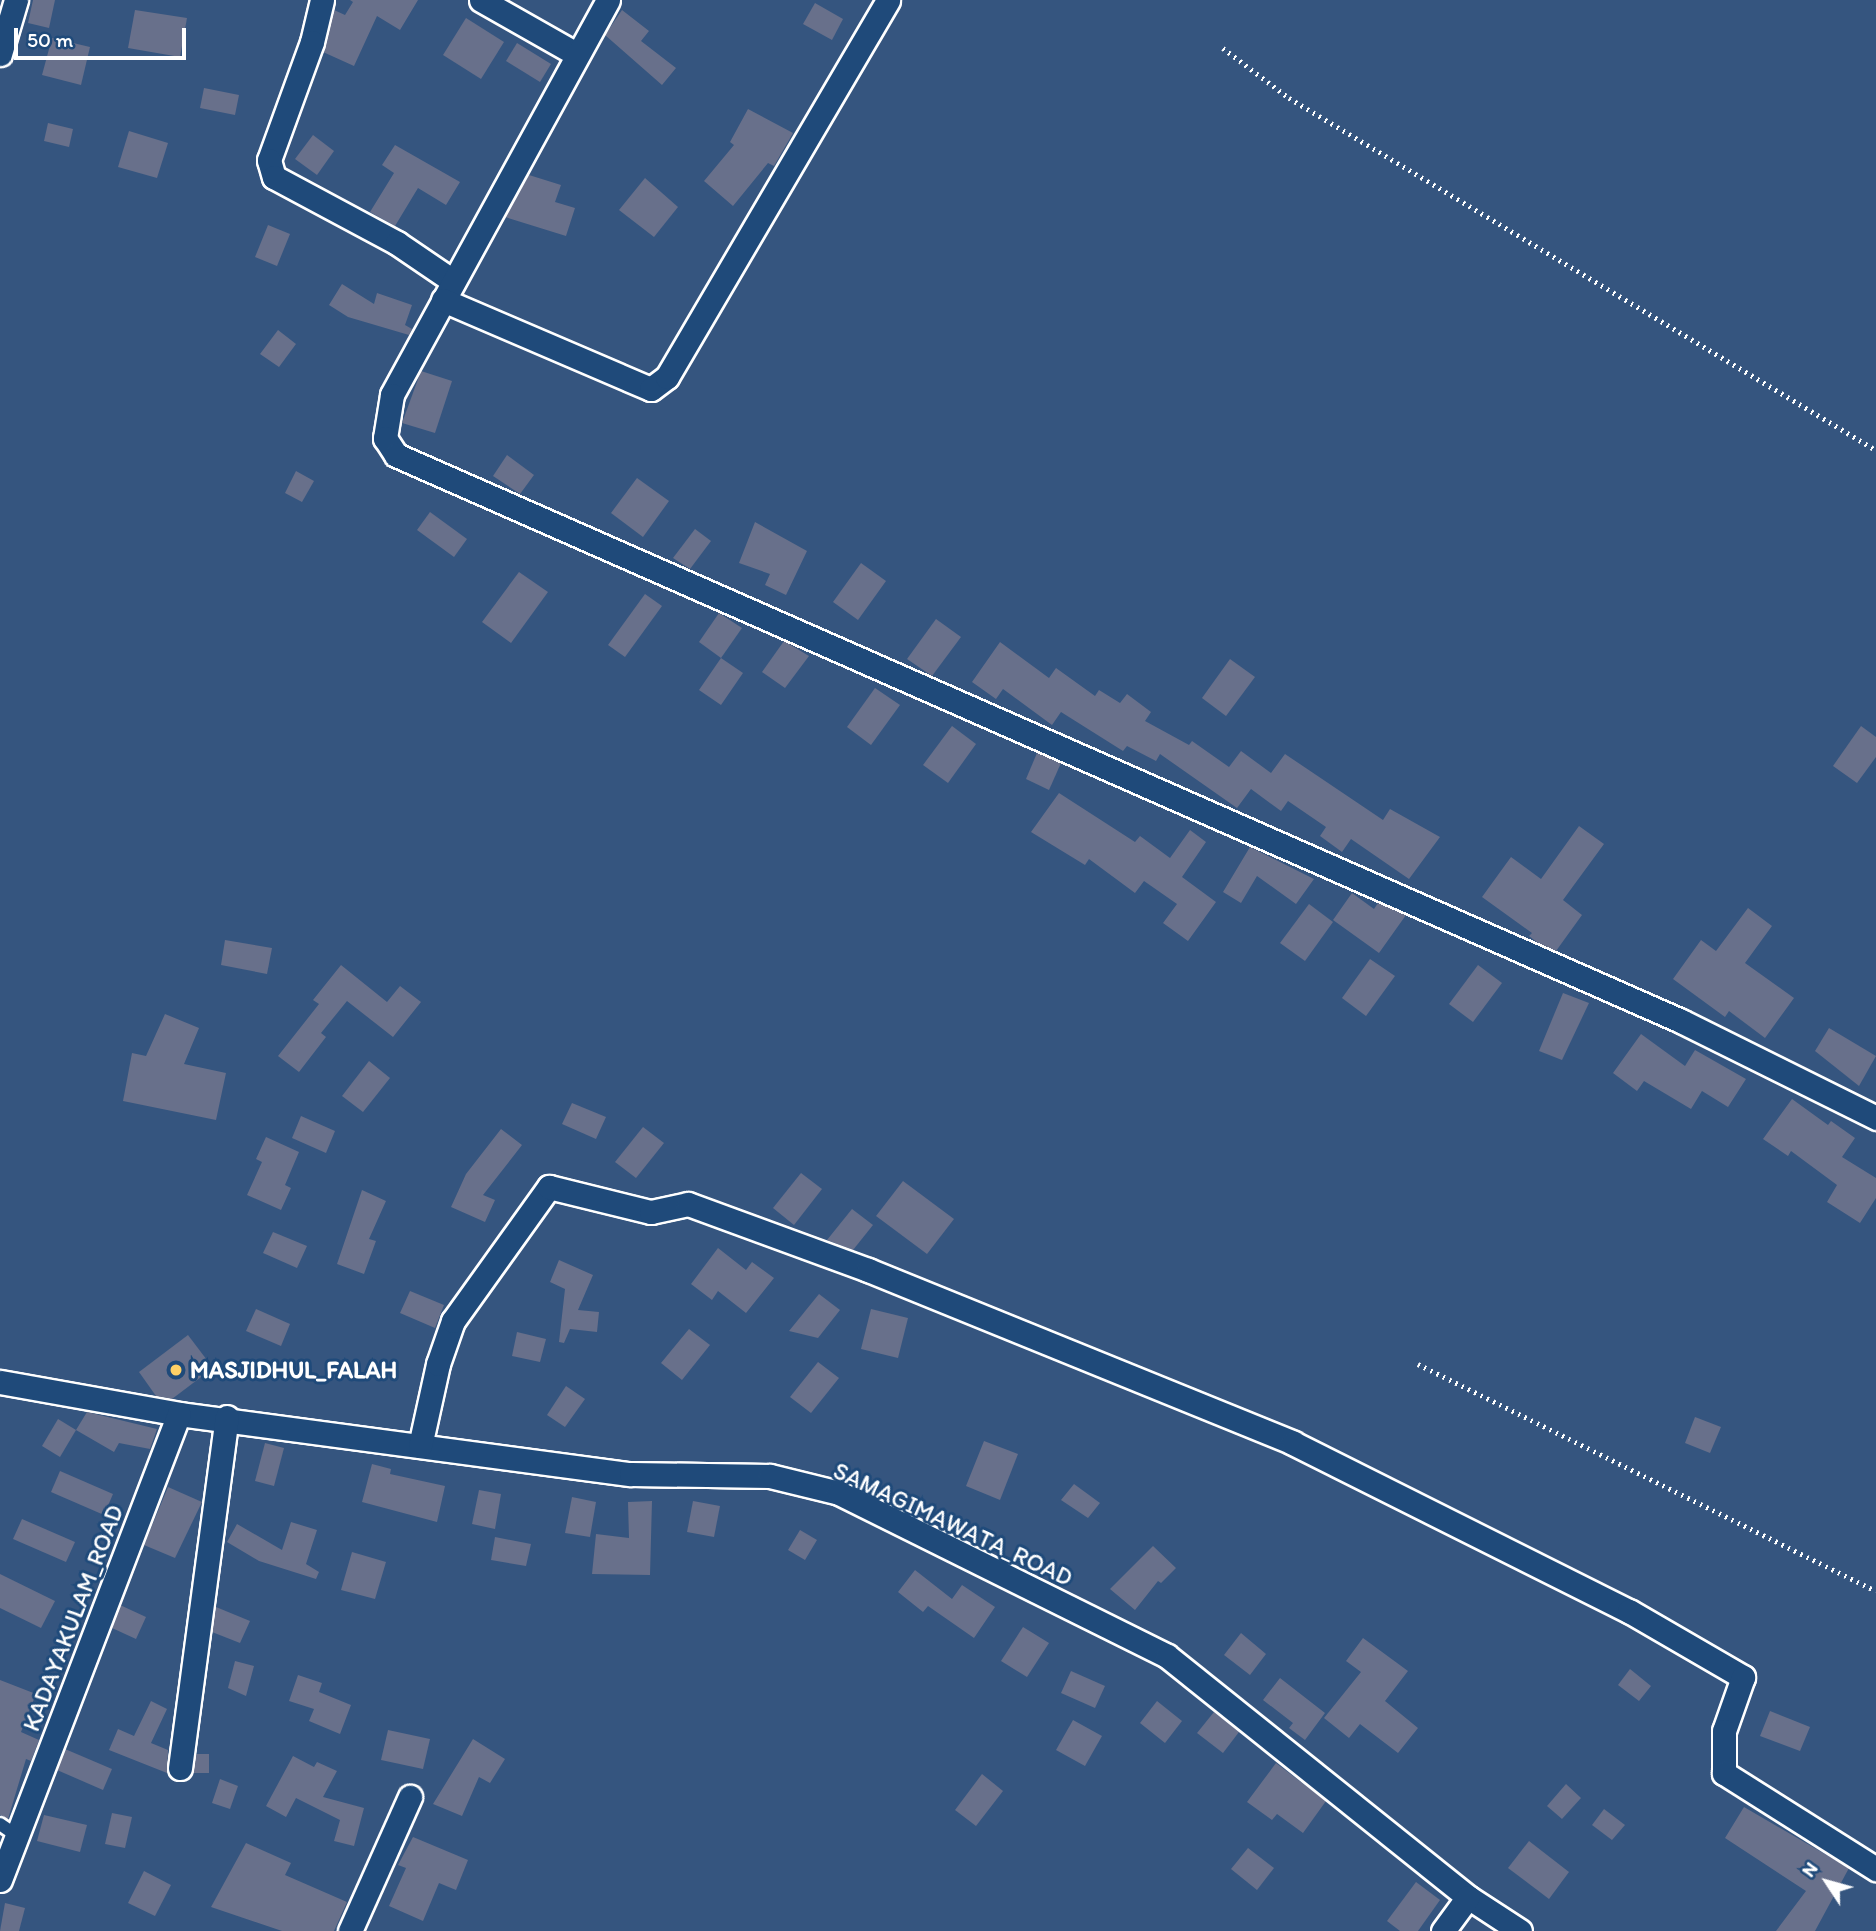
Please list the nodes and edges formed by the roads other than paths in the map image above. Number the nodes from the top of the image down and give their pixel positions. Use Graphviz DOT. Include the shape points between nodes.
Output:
graph roads {
  1 [pos="16,0"];
  2 [pos="322,0"];
  3 [pos="481,0"];
  4 [pos="608,0"];
  5 [pos="880,3"];
  6 [pos="0,54"];
  7 [pos="576,54"];
  8 [pos="448,290"];
  9 [pos="1876,1118"];
  10 [pos="0,1381"];
  11 [pos="179,1414"];
  12 [pos="226,1417"];
  13 [pos="420,1446"];
  14 [pos="180,1768"];
  15 [pos="410,1797"];
  16 [pos="9,1830"];
  17 [pos="1876,1869"];
  18 [pos="0,1880"];
  19 [pos="1468,1897"];
  20 [pos="350,1931"];
  21 [pos="1443,1931"];
  22 [pos="1520,1931"];
  1 -- 6 [label="street"];
  2 -- 8 [label="street" via="312,42 269,160 274,177 397,243"];
  3 -- 7 [label="street"];
  4 -- 7 [label="street"];
  5 -- 8 [label="street" via="667,377 651,389"];
  7 -- 8 [label="street"];
  8 -- 9 [label="street" via="392,395 386,438 396,455 1681,1021"];
  10 -- 11 [label="street, SAMAGIMAWATA_ROAD"];
  11 -- 12 [label="street, SAMAGIMAWATA_ROAD"];
  11 -- 16 [label="street, KADAYAKULAM_ROAD"];
  12 -- 13 [label="street, SAMAGIMAWATA_ROAD"];
  12 -- 14 [label="street"];
  13 -- 17 [label="street" via="438,1364 453,1321 549,1187 651,1212 688,1204 868,1270 1293,1443 1629,1611 1743,1677 1724,1731 1724,1773"];
  13 -- 19 [label="street, SAMAGIMAWATA_ROAD" via="631,1474 770,1476 839,1493 1167,1656"];
  15 -- 20 [label="street"];
  16 -- 18 [label="street, KADAYAKULAM_ROAD"];
  19 -- 21 [label="street"];
  19 -- 22 [label="street, SAMAGIMAWATA_ROAD"];
}
